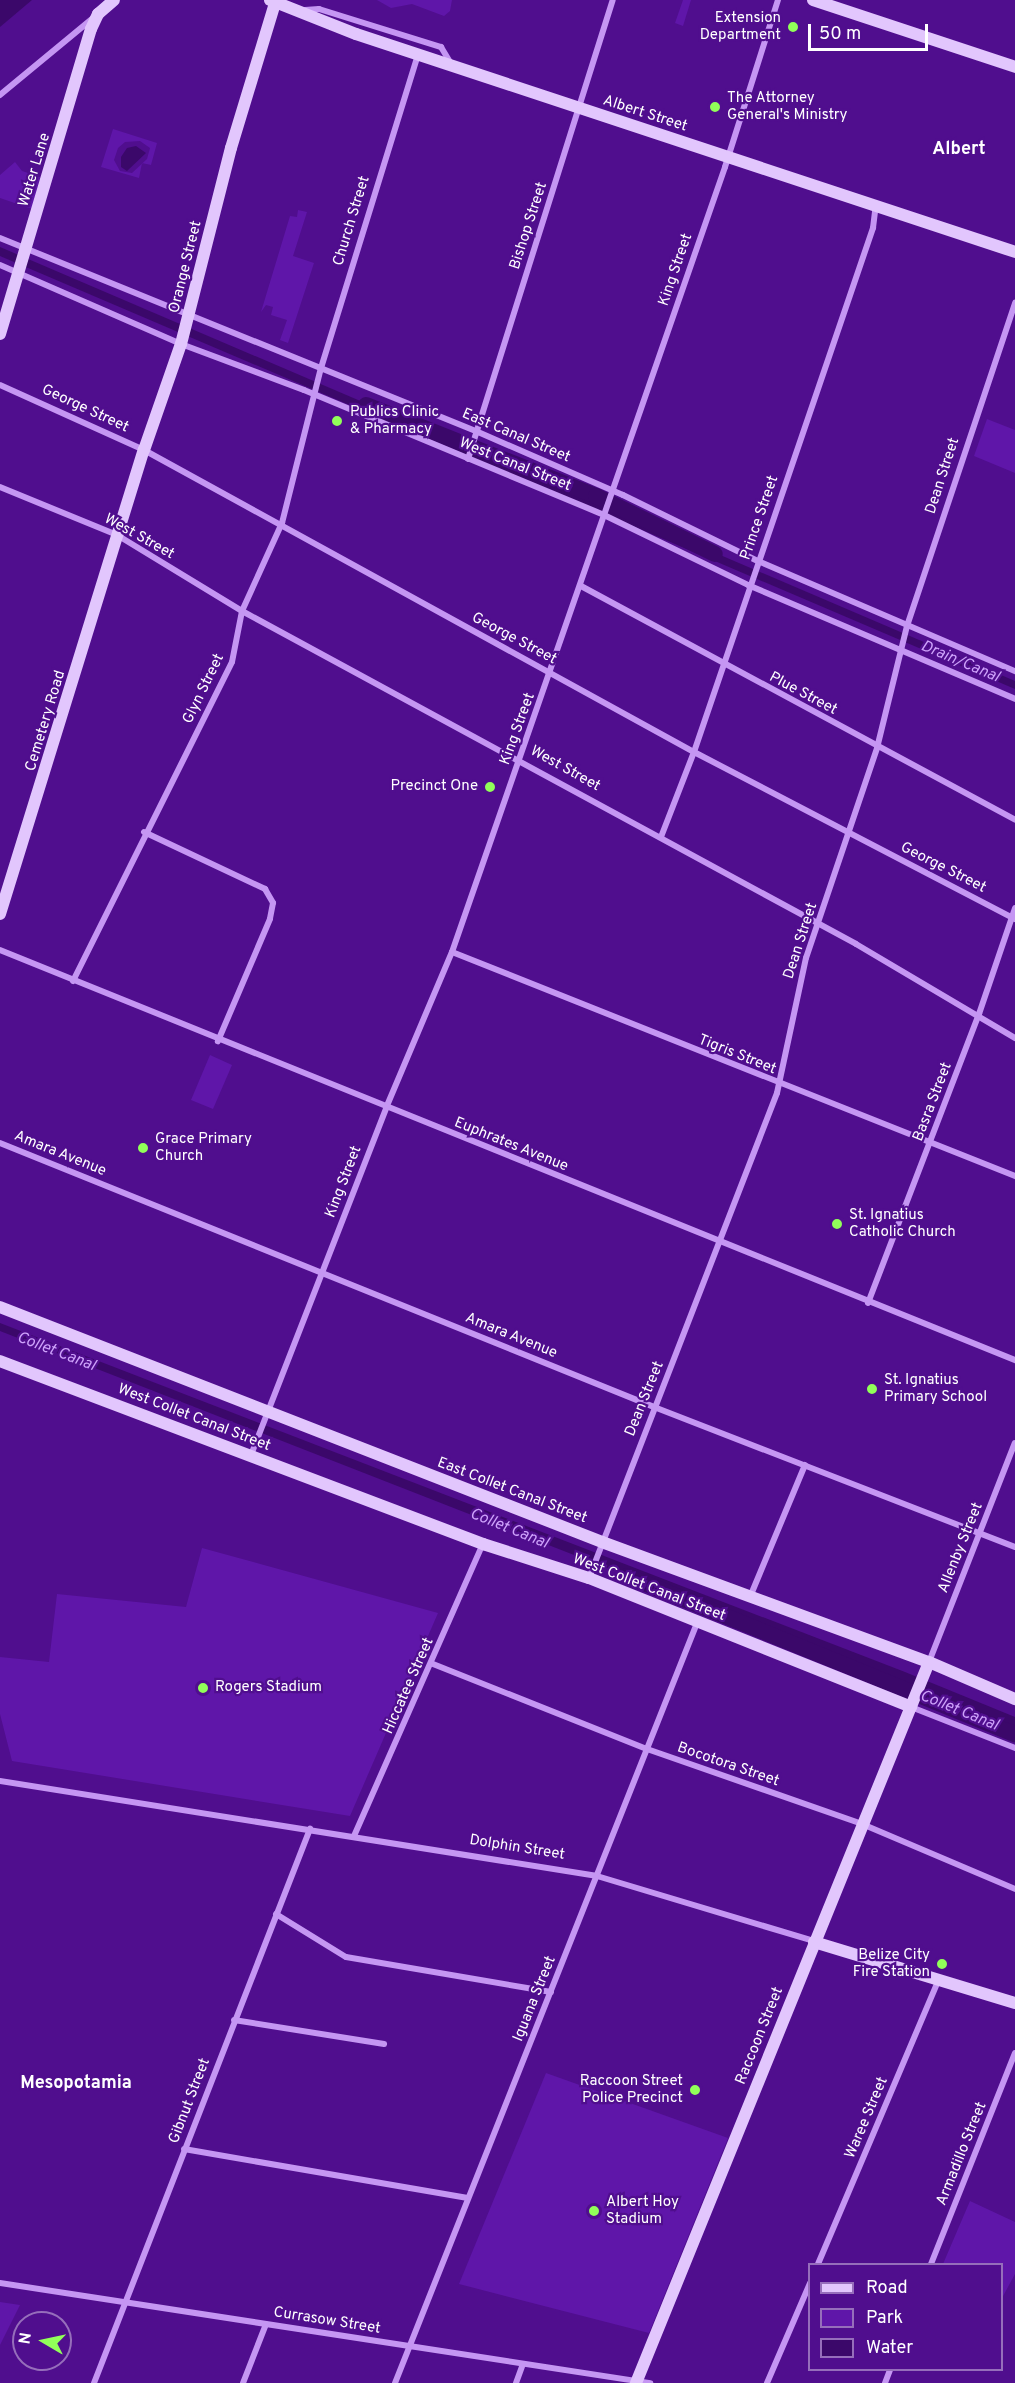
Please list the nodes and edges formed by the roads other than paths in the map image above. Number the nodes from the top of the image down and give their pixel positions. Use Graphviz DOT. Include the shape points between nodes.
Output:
graph roads {
  1 [pos="114,0"];
  2 [pos="613,0"];
  3 [pos="778,0"];
  4 [pos="813,0"];
  5 [pos="272,1"];
  6 [pos="295,11"];
  7 [pos="98,14"];
  8 [pos="418,55"];
  9 [pos="453,67"];
  10 [pos="1015,67"];
  11 [pos="0,95"];
  12 [pos="579,108"];
  13 [pos="728,156"];
  14 [pos="876,205"];
  15 [pos="0,238"];
  16 [pos="1015,252"];
  17 [pos="22,261"];
  18 [pos="0,265"];
  19 [pos="1015,303"];
  20 [pos="184,331"];
  21 [pos="0,334"];
  22 [pos="321,368"];
  23 [pos="0,385"];
  24 [pos="315,394"];
  25 [pos="478,432"];
  26 [pos="144,450"];
  27 [pos="468,459"];
  28 [pos="0,487"];
  29 [pos="611,494"];
  30 [pos="604,514"];
  31 [pos="282,523"];
  32 [pos="117,535"];
  33 [pos="758,561"];
  34 [pos="748,585"];
  35 [pos="581,586"];
  36 [pos="242,611"];
  37 [pos="907,626"];
  38 [pos="902,652"];
  39 [pos="723,665"];
  40 [pos="551,671"];
  41 [pos="1015,671"];
  42 [pos="1015,699"];
  43 [pos="877,748"];
  44 [pos="694,752"];
  45 [pos="520,758"];
  46 [pos="1015,820"];
  47 [pos="144,832"];
  48 [pos="850,834"];
  49 [pos="661,837"];
  50 [pos="1015,908"];
  51 [pos="0,914"];
  52 [pos="1014,918"];
  53 [pos="819,925"];
  54 [pos="0,950"];
  55 [pos="452,952"];
  56 [pos="73,981"];
  57 [pos="979,1014"];
  58 [pos="1015,1038"];
  59 [pos="218,1041"];
  60 [pos="779,1084"];
  61 [pos="386,1108"];
  62 [pos="0,1143"];
  63 [pos="929,1145"];
  64 [pos="1015,1176"];
  65 [pos="719,1241"];
  66 [pos="322,1273"];
  67 [pos="867,1303"];
  68 [pos="0,1307"];
  69 [pos="1015,1360"];
  70 [pos="0,1361"];
  71 [pos="654,1407"];
  72 [pos="264,1416"];
  73 [pos="1015,1443"];
  74 [pos="251,1455"];
  75 [pos="804,1465"];
  76 [pos="980,1533"];
  77 [pos="483,1544"];
  78 [pos="600,1548"];
  79 [pos="1015,1548"];
  80 [pos="590,1574"];
  81 [pos="750,1597"];
  82 [pos="697,1623"];
  83 [pos="433,1664"];
  84 [pos="927,1666"];
  85 [pos="1015,1699"];
  86 [pos="913,1703"];
  87 [pos="1015,1748"];
  88 [pos="647,1749"];
  89 [pos="0,1781"];
  90 [pos="862,1824"];
  91 [pos="310,1829"];
  92 [pos="354,1836"];
  93 [pos="597,1876"];
  94 [pos="1015,1889"];
  95 [pos="276,1914"];
  96 [pos="814,1941"];
  97 [pos="938,1981"];
  98 [pos="551,1992"];
  99 [pos="1015,2003"];
  100 [pos="234,2020"];
  101 [pos="384,2044"];
  102 [pos="1015,2053"];
  103 [pos="184,2149"];
  104 [pos="468,2198"];
  105 [pos="819,2263"];
  106 [pos="933,2263"];
  107 [pos="0,2283"];
  108 [pos="808,2288"];
  109 [pos="127,2301"];
  110 [pos="266,2324"];
  111 [pos="409,2347"];
  112 [pos="523,2364"];
  113 [pos="636,2382"];
  114 [pos="94,2383"];
  115 [pos="243,2383"];
  116 [pos="395,2383"];
  117 [pos="516,2383"];
  118 [pos="650,2383"];
  119 [pos="767,2383"];
  1 -- 7 [label="street"];
  2 -- 12 [label="street, Bishop Street"];
  3 -- 13 [label="street, King Street"];
  4 -- 10 [label="street"];
  5 -- 6 [label="street, Albert Street"];
  5 -- 20 [label="street, Orange Street"];
  6 -- 8 [label="street, Albert Street"];
  6 -- 9 [label="street" via="319,9 441,47"];
  7 -- 11 [label="street"];
  7 -- 17 [label="street, Water Lane"];
  8 -- 9 [label="street, Albert Street"];
  8 -- 22 [label="street, Church Street"];
  9 -- 12 [label="street, Albert Street"];
  12 -- 13 [label="street, Albert Street"];
  12 -- 25 [label="street, Bishop Street"];
  13 -- 14 [label="street, Albert Street"];
  13 -- 29 [label="street, King Street"];
  14 -- 16 [label="street, Albert Street"];
  14 -- 33 [label="street, Prince Street" via="873,228"];
  15 -- 17 [label="street, East Canal Street"];
  17 -- 18 [label="street, West Canal Street"];
  17 -- 20 [label="street, East Canal Street"];
  17 -- 20 [label="street, West Canal Street"];
  17 -- 21 [label="street, Water Lane"];
  19 -- 37 [label="street, Dean Street"];
  20 -- 22 [label="street, East Canal Street"];
  20 -- 24 [label="street, West Canal Street"];
  20 -- 26 [label="street, Orange Street"];
  22 -- 24 [label="street, Church Street"];
  22 -- 25 [label="street, East Canal Street"];
  23 -- 26 [label="street, George Street"];
  24 -- 27 [label="street, West Canal Street"];
  24 -- 31 [label="street, Glyn Street"];
  25 -- 27 [label="street, Bishop Street"];
  25 -- 29 [label="street, East Canal Street"];
  26 -- 31 [label="street, George Street"];
  26 -- 32 [label="street, Orange Street"];
  27 -- 30 [label="street, West Canal Street"];
  28 -- 32 [label="street, West Street"];
  29 -- 30 [label="street, King Street"];
  29 -- 33 [label="street, East Canal Street"];
  30 -- 34 [label="street, West Canal Street"];
  30 -- 35 [label="street, King Street"];
  31 -- 36 [label="street, Glyn Street"];
  31 -- 40 [label="street, George Street" via="415,601"];
  32 -- 36 [label="street, West Street"];
  32 -- 51 [label="street, Cemetery Road"];
  33 -- 34 [label="street, Prince Street"];
  33 -- 37 [label="street, East Canal Street"];
  34 -- 38 [label="street, West Canal Street"];
  34 -- 39 [label="street, Prince Street"];
  35 -- 39 [label="street, Plue Street"];
  35 -- 40 [label="street, King Street"];
  36 -- 45 [label="street, West Street"];
  36 -- 47 [label="street, Glyn Street" via="232,662"];
  37 -- 38 [label="street, Dean Street"];
  37 -- 41 [label="street, East Canal Street"];
  38 -- 42 [label="street, West Canal Street"];
  38 -- 43 [label="street, Dean Street"];
  39 -- 43 [label="street, Plue Street"];
  39 -- 44 [label="street, Prince Street"];
  40 -- 44 [label="street, George Street"];
  40 -- 45 [label="street, King Street"];
  43 -- 46 [label="street, Plue Street"];
  43 -- 48 [label="street, Dean Street"];
  44 -- 48 [label="street, George Street"];
  44 -- 49 [label="street, Prince Street"];
  45 -- 49 [label="street, West Street"];
  45 -- 55 [label="street, King Street"];
  47 -- 56 [label="street, Glyn Street"];
  47 -- 59 [label="street" via="265,889 273,903"];
  48 -- 52 [label="street, George Street"];
  48 -- 53 [label="street, Dean Street"];
  49 -- 53 [label="street, West Street"];
  50 -- 52 [label="street, Basra Street"];
  52 -- 57 [label="street, Basra Street"];
  53 -- 57 [label="street, West Street"];
  53 -- 60 [label="street, Dean Street" via="798,986"];
  54 -- 56 [label="street, Euphrates Avenue"];
  55 -- 60 [label="street, Tigris Street"];
  55 -- 61 [label="street, King Street"];
  56 -- 59 [label="street, Euphrates Avenue"];
  57 -- 58 [label="street, West Street"];
  57 -- 63 [label="street, Basra Street"];
  59 -- 61 [label="street, Euphrates Avenue"];
  60 -- 63 [label="street, Tigris Street"];
  60 -- 65 [label="street, Dean Street"];
  61 -- 65 [label="street, Euphrates Avenue"];
  61 -- 66 [label="street, King Street"];
  62 -- 66 [label="street, Amara Avenue"];
  63 -- 64 [label="street, Tigris Street"];
  63 -- 67 [label="street, Basra Street"];
  65 -- 67 [label="street, Euphrates Avenue"];
  65 -- 71 [label="street, Dean Street"];
  66 -- 71 [label="street, Amara Avenue"];
  66 -- 72 [label="street, King Street"];
  67 -- 69 [label="street, Euphrates Avenue"];
  68 -- 72 [label="street, East Collet Canal Street"];
  70 -- 74 [label="street, West Collet Canal Street"];
  71 -- 75 [label="street, Amara Avenue"];
  71 -- 78 [label="street, Dean Street"];
  72 -- 74 [label="street, King Street"];
  72 -- 78 [label="street, East Collet Canal Street"];
  73 -- 76 [label="street, Allenby Street"];
  74 -- 77 [label="street, West Collet Canal Street"];
  75 -- 76 [label="street, Amara Avenue"];
  75 -- 81 [label="street"];
  76 -- 79 [label="street, Amara Avenue"];
  76 -- 84 [label="street, Allenby Street"];
  77 -- 80 [label="street, West Collet Canal Street"];
  77 -- 83 [label="street, Hiccatee Street"];
  78 -- 80 [label="street, Dean Street"];
  78 -- 81 [label="street, East Collet Canal Street"];
  80 -- 82 [label="street, West Collet Canal Street"];
  81 -- 84 [label="street, East Collet Canal Street"];
  82 -- 86 [label="street, West Collet Canal Street"];
  82 -- 88 [label="street, Iguana Street"];
  83 -- 88 [label="street, Bocotora Street"];
  83 -- 92 [label="street, Hiccatee Street"];
  84 -- 85 [label="street, East Collet Canal Street"];
  84 -- 86 [label="street, Raccoon Street"];
  86 -- 87 [label="street, West Collet Canal Street"];
  86 -- 90 [label="street, Raccoon Street"];
  88 -- 90 [label="street, Bocotora Street"];
  88 -- 93 [label="street, Iguana Street"];
  89 -- 91 [label="street, Dolphin Street"];
  90 -- 94 [label="street, Bocotora Street"];
  90 -- 96 [label="street, Raccoon Street"];
  91 -- 92 [label="street, Dolphin Street"];
  91 -- 95 [label="street, Gibnut Street"];
  92 -- 93 [label="street, Dolphin Street"];
  93 -- 96 [label="street, Dolphin Street"];
  93 -- 98 [label="street, Iguana Street"];
  95 -- 98 [label="street" via="346,1958"];
  95 -- 100 [label="street, Gibnut Street"];
  96 -- 97 [label="street, Dolphin Street"];
  96 -- 113 [label="street, Raccoon Street"];
  97 -- 99 [label="street, Dolphin Street"];
  97 -- 105 [label="street, Waree Street"];
  98 -- 104 [label="street, Iguana Street"];
  100 -- 101 [label="street"];
  100 -- 103 [label="street, Gibnut Street"];
  102 -- 106 [label="street, Armadillo Street"];
  103 -- 104 [label="street"];
  103 -- 109 [label="street, Gibnut Street"];
  104 -- 111 [label="street, Iguana Street"];
  107 -- 109 [label="street, Currasow Street"];
  108 -- 119 [label="street"];
  109 -- 110 [label="street, Currasow Street"];
  109 -- 114 [label="street, Gibnut Street"];
  110 -- 111 [label="street, Currasow Street"];
  110 -- 115 [label="street"];
  111 -- 112 [label="street, Currasow Street"];
  111 -- 116 [label="street, Iguana Street"];
  112 -- 113 [label="street, Currasow Street"];
  112 -- 117 [label="street"];
  113 -- 118 [label="street, Currasow Street"];
}
